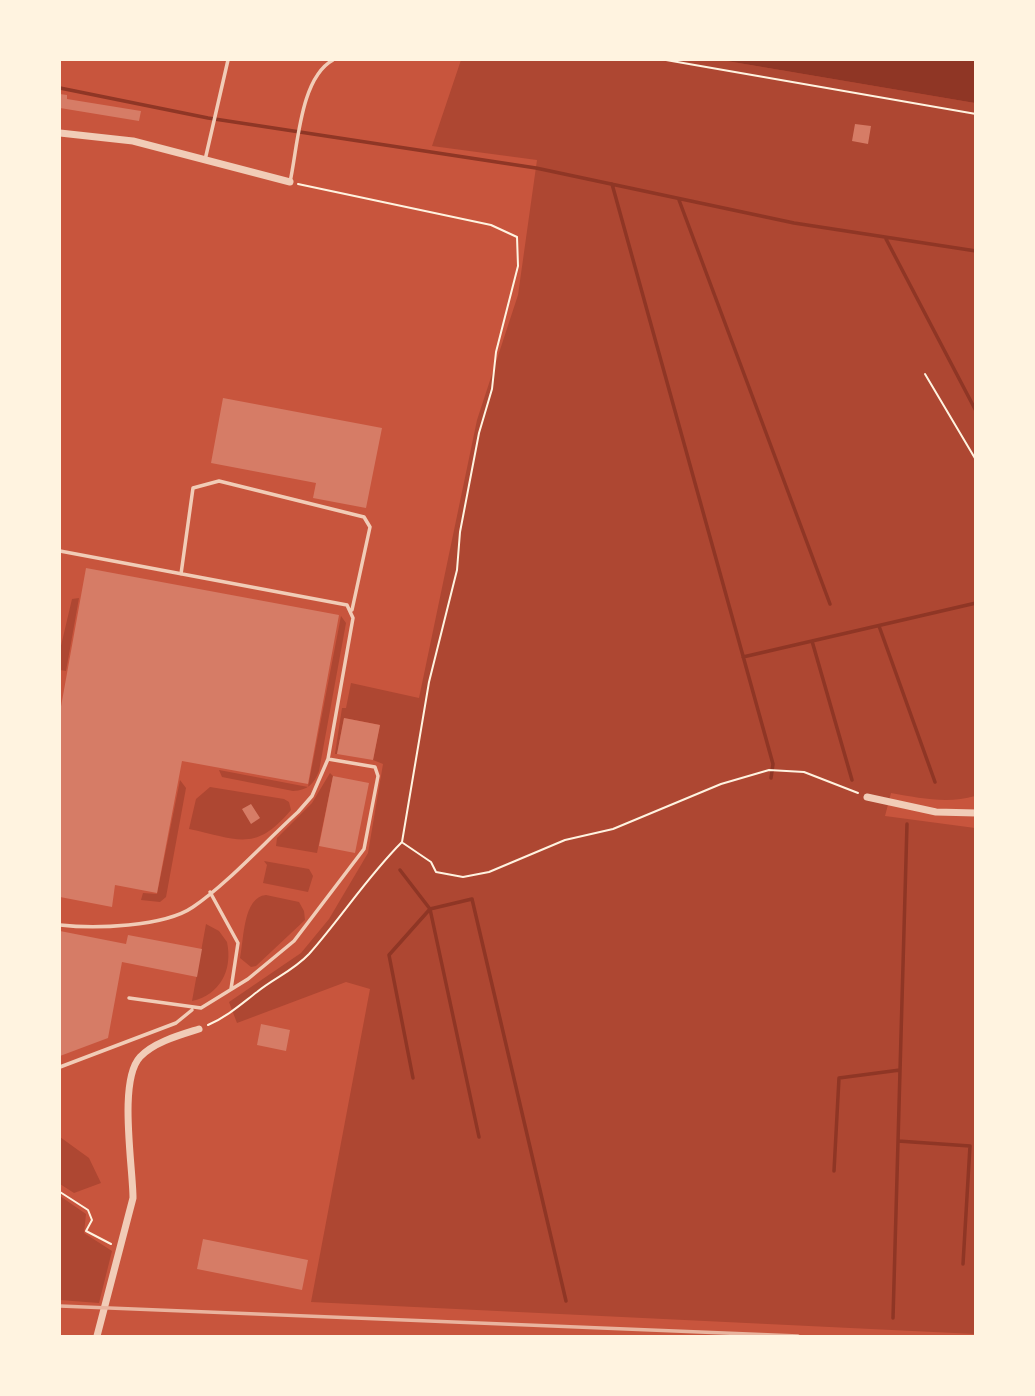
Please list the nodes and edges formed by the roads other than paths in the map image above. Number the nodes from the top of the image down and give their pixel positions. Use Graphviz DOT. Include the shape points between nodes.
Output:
graph roads {
  1 [pos="228,60"];
  2 [pos="333,60"];
  3 [pos="60,133"];
  4 [pos="205,160"];
  5 [pos="290,182"];
  6 [pos="60,551"];
  7 [pos="181,574"];
  8 [pos="352,610"];
  9 [pos="328,759"];
  10 [pos="867,797"];
  11 [pos="975,813"];
  12 [pos="210,892"];
  13 [pos="60,925"];
  14 [pos="231,989"];
  15 [pos="129,998"];
  16 [pos="194,1009"];
  17 [pos="199,1029"];
  18 [pos="60,1067"];
  19 [pos="97,1336"];
  1 -- 4 [label="lane"];
  2 -- 5 [label="lane" via="323,65 308,86"];
  3 -- 4 [label="street" via="134,141"];
  4 -- 5 [label="street"];
  6 -- 7 [label="lane"];
  7 -- 8 [label="lane" via="347,605"];
  7 -- 8 [label="lane" via="193,488 219,481 364,517 370,527"];
  8 -- 9 [label="lane"];
  9 -- 12 [label="lane" via="312,796 298,812"];
  9 -- 14 [label="lane" via="377,771 364,849 294,941"];
  10 -- 11 [label="street" via="936,812"];
  12 -- 13 [label="lane" via="192,908 168,919"];
  12 -- 14 [label="lane" via="238,943"];
  14 -- 16 [label="lane"];
  15 -- 16 [label="lane"];
  16 -- 18 [label="lane" via="176,1023"];
  17 -- 19 [label="street" via="152,1048 134,1067 128,1150 133,1198"];
}
